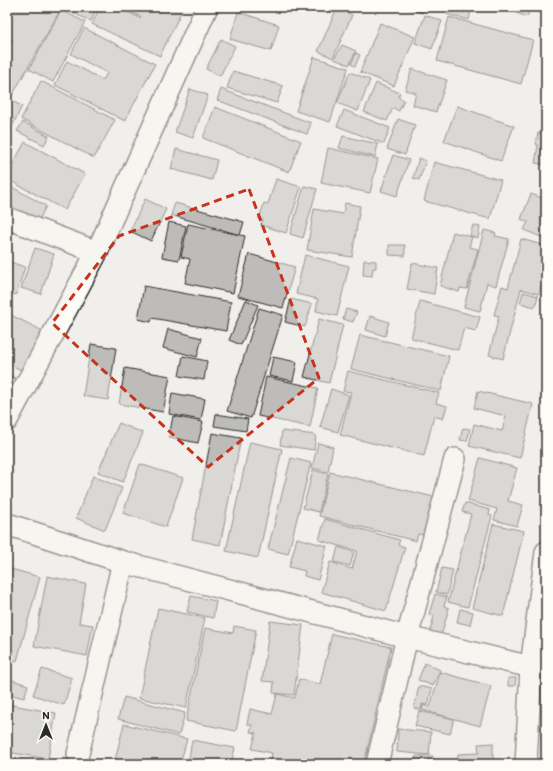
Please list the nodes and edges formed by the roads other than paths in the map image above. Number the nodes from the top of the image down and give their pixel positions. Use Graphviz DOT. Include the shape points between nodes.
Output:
graph roads {
  1 [pos="207,7"];
  2 [pos="7,218"];
  3 [pos="97,252"];
  4 [pos="7,420"];
  5 [pos="455,459"];
  6 [pos="7,524"];
  7 [pos="546,552"];
  8 [pos="123,562"];
  9 [pos="407,637"];
  10 [pos="531,666"];
  11 [pos="78,754"];
  12 [pos="377,764"];
  13 [pos="526,764"];
  1 -- 3 [label="street"];
  2 -- 3 [label="street"];
  3 -- 4 [label="street"];
  5 -- 9 [label="street"];
  6 -- 8 [label="street"];
  7 -- 10 [label="street"];
  8 -- 9 [label="street"];
  8 -- 11 [label="street"];
  9 -- 10 [label="street"];
  9 -- 12 [label="street"];
  10 -- 13 [label="street"];
}
